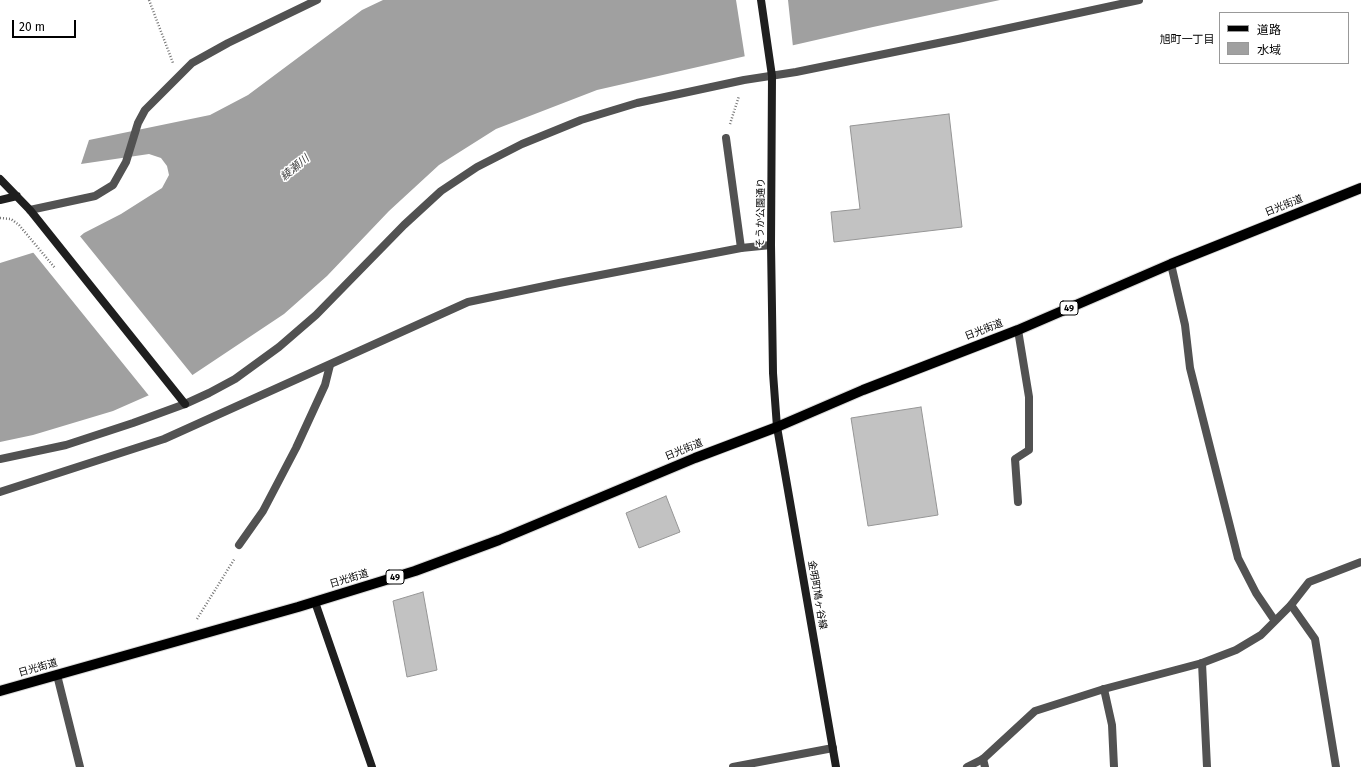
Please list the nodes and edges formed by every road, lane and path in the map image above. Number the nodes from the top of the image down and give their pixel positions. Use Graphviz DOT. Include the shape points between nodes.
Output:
graph roads {
  1 [pos="149,0"];
  2 [pos="317,0"];
  3 [pos="761,0"];
  4 [pos="1139,0"];
  5 [pos="180,76"];
  6 [pos="772,76"];
  7 [pos="737,101"];
  8 [pos="726,138"];
  9 [pos="0,179"];
  10 [pos="1361,188"];
  11 [pos="17,196"];
  12 [pos="0,200"];
  13 [pos="30,210"];
  14 [pos="0,218"];
  15 [pos="20,226"];
  16 [pos="771,245"];
  17 [pos="741,248"];
  18 [pos="1171,264"];
  19 [pos="1018,330"];
  20 [pos="330,365"];
  21 [pos="185,404"];
  22 [pos="777,427"];
  23 [pos="0,459"];
  24 [pos="0,492"];
  25 [pos="1018,502"];
  26 [pos="239,545"];
  27 [pos="1361,562"];
  28 [pos="315,602"];
  29 [pos="1291,605"];
  30 [pos="1275,621"];
  31 [pos="184,640"];
  32 [pos="1202,663"];
  33 [pos="57,675"];
  34 [pos="1104,689"];
  35 [pos="0,691"];
  36 [pos="833,748"];
  37 [pos="984,763"];
  38 [pos="80,767"];
  39 [pos="372,767"];
  40 [pos="733,767"];
  41 [pos="836,767"];
  42 [pos="967,767"];
  43 [pos="1114,767"];
  44 [pos="1207,767"];
  45 [pos="1336,767"];
  1 -- 5 [label="path" via="170,58"];
  2 -- 5 [label="street" via="192,63"];
  3 -- 6 [label="street, そうか公園通り"];
  4 -- 6 [label="street"];
  5 -- 13 [label="street" via="145,110 138,123 126,162 113,185 94,196"];
  6 -- 16 [label="street, そうか公園通り"];
  6 -- 21 [label="street" via="637,103 522,144 477,167 441,191 316,315 279,347 235,379"];
  7 -- 8 [label="path"];
  8 -- 17 [label="street"];
  9 -- 11 [label="street"];
  10 -- 18 [label="main road, 日光街道 / 49"];
  11 -- 12 [label="street"];
  11 -- 13 [label="street"];
  13 -- 21 [label="street"];
  14 -- 15 [label="path" via="11,219"];
  16 -- 17 [label="street"];
  16 -- 22 [label="street, そうか公園通り" via="773,373"];
  17 -- 20 [label="street" via="468,302"];
  18 -- 19 [label="main road, 日光街道 / 49"];
  18 -- 30 [label="street" via="1190,368 1238,558 1256,593"];
  19 -- 22 [label="main road, 日光街道 / 49" via="863,390"];
  19 -- 25 [label="street" via="1030,397 1029,450 1014,459"];
  20 -- 24 [label="street" via="164,439"];
  20 -- 26 [label="street" via="325,385 296,448 263,511"];
  21 -- 23 [label="street" via="66,445"];
  22 -- 28 [label="main road, 日光街道 / 49" via="695,458 499,540 415,571"];
  22 -- 36 [label="street, 金明町鳩ヶ谷線"];
  26 -- 31 [label="path" via="240,550"];
  27 -- 29 [label="street" via="1309,582"];
  28 -- 31 [label="main road, 日光街道 / 49"];
  28 -- 39 [label="street"];
  29 -- 30 [label="street"];
  29 -- 45 [label="street" via="1315,639"];
  30 -- 32 [label="street" via="1261,635 1236,650"];
  31 -- 33 [label="main road, 日光街道 / 49"];
  32 -- 34 [label="street"];
  32 -- 44 [label="street"];
  33 -- 35 [label="main road, 日光街道 / 49"];
  33 -- 38 [label="street"];
  34 -- 37 [label="street" via="1035,711"];
  34 -- 43 [label="street" via="1112,724"];
  36 -- 40 [label="street"];
  36 -- 41 [label="street, 金明町鳩ヶ谷線"];
  37 -- 42 [label="street"];
}
